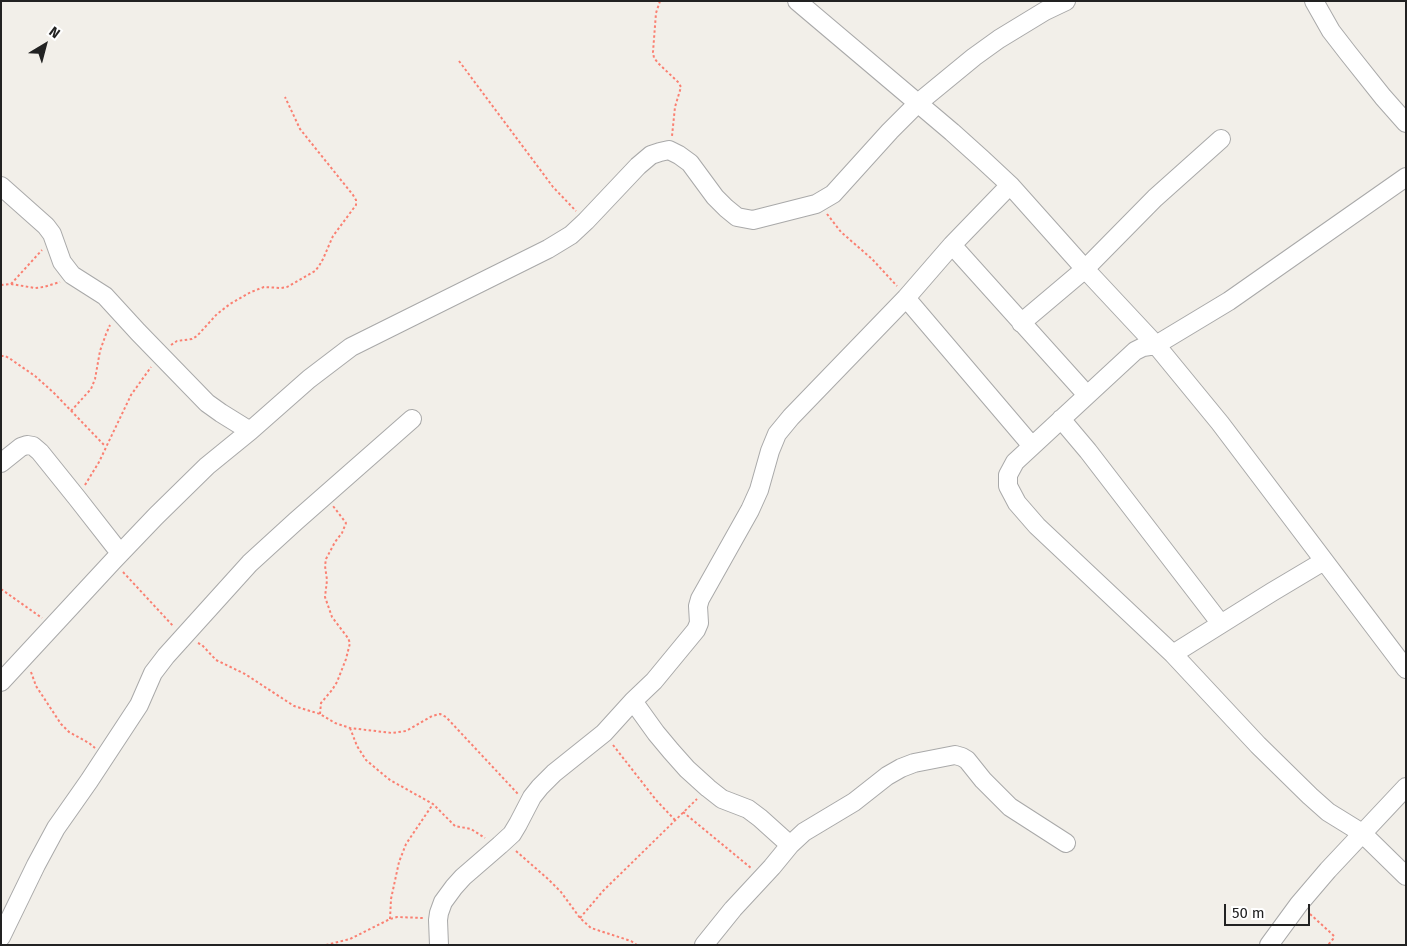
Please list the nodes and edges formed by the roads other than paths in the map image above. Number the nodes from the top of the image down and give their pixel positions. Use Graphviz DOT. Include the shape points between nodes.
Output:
graph roads {
  1 [pos="797,1"];
  2 [pos="1066,1"];
  3 [pos="1314,1"];
  4 [pos="918,103"];
  5 [pos="1406,123"];
  6 [pos="1220,139"];
  7 [pos="1406,178"];
  8 [pos="1010,185"];
  9 [pos="1,186"];
  10 [pos="952,245"];
  11 [pos="1085,269"];
  12 [pos="906,298"];
  13 [pos="1021,323"];
  14 [pos="1156,345"];
  15 [pos="1087,395"];
  16 [pos="412,419"];
  17 [pos="1061,419"];
  18 [pos="250,431"];
  19 [pos="1032,446"];
  20 [pos="1,463"];
  21 [pos="117,557"];
  22 [pos="1324,561"];
  23 [pos="1222,624"];
  24 [pos="1172,654"];
  25 [pos="1406,669"];
  26 [pos="1,682"];
  27 [pos="634,701"];
  28 [pos="1406,787"];
  29 [pos="1362,833"];
  30 [pos="1066,842"];
  31 [pos="790,845"];
  32 [pos="1406,876"];
  33 [pos="1,937"];
  34 [pos="439,945"];
  35 [pos="704,945"];
  36 [pos="1269,945"];
  1 -- 4 [label="street"];
  2 -- 4 [label="street" via="974,56"];
  3 -- 5 [label="street" via="1331,31"];
  4 -- 8 [label="street"];
  4 -- 18 [label="street" via="833,194 816,204 753,220 737,217 726,208 690,163 679,155 670,150 652,155 571,235 350,347"];
  6 -- 11 [label="street" via="1155,198"];
  7 -- 14 [label="street" via="1229,301"];
  8 -- 10 [label="street"];
  8 -- 11 [label="street"];
  9 -- 18 [label="street" via="46,226 62,262 72,275 105,296 207,403"];
  10 -- 12 [label="street"];
  10 -- 13 [label="street"];
  11 -- 13 [label="street"];
  11 -- 14 [label="street"];
  12 -- 19 [label="street"];
  12 -- 27 [label="street" via="777,434 760,490 700,599 696,630"];
  13 -- 15 [label="street"];
  14 -- 15 [label="street" via="1135,351"];
  14 -- 22 [label="street" via="1220,423"];
  15 -- 17 [label="street"];
  16 -- 33 [label="street" via="250,563 182,636 153,673 139,705 56,828"];
  17 -- 19 [label="street"];
  17 -- 23 [label="street"];
  18 -- 21 [label="street" via="208,466"];
  19 -- 24 [label="street" via="1015,462 1008,475 1008,486 1017,503 1036,526"];
  20 -- 21 [label="street" via="21,447 33,446 77,498"];
  21 -- 26 [label="street"];
  22 -- 23 [label="street"];
  22 -- 25 [label="street"];
  23 -- 24 [label="street"];
  24 -- 29 [label="street" via="1310,796 1328,812"];
  27 -- 31 [label="street" via="687,769 722,799 748,809"];
  27 -- 34 [label="street" via="604,733 540,786 518,824 502,843 454,887 439,913"];
  28 -- 29 [label="street"];
  29 -- 32 [label="street"];
  29 -- 36 [label="street" via="1299,904"];
  30 -- 31 [label="street" via="1010,807 967,760 955,755 914,762 901,768 804,832"];
  31 -- 35 [label="street"];
}
